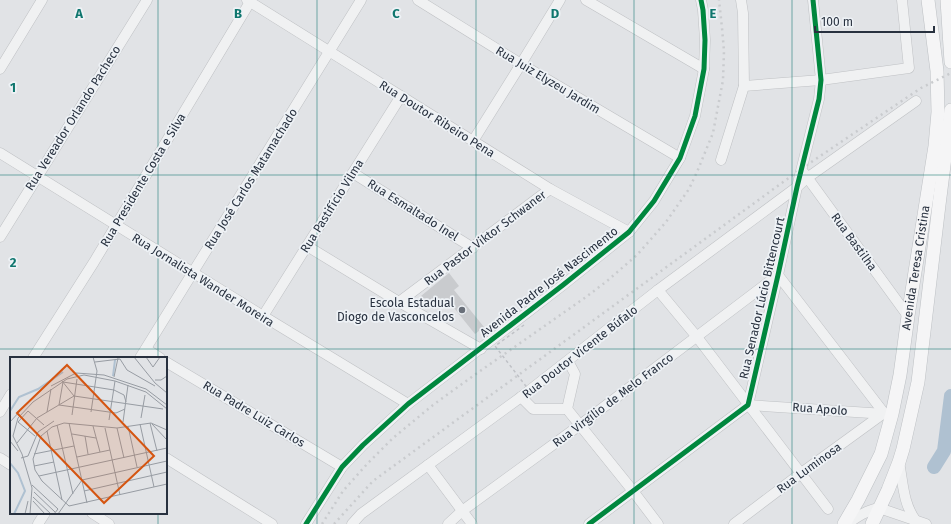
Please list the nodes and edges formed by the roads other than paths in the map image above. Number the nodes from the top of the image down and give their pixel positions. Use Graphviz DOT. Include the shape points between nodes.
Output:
graph roads {
  1 [pos="42,0"];
  2 [pos="147,0"];
  3 [pos="361,0"];
  4 [pos="418,0"];
  5 [pos="560,0"];
  6 [pos="586,0"];
  7 [pos="701,0"];
  8 [pos="741,0"];
  9 [pos="813,0"];
  10 [pos="902,0"];
  11 [pos="928,0"];
  12 [pos="944,0"];
  13 [pos="947,0"];
  14 [pos="249,1"];
  15 [pos="948,18"];
  16 [pos="329,52"];
  17 [pos="951,62"];
  18 [pos="521,64"];
  19 [pos="0,69"];
  20 [pos="704,69"];
  21 [pos="821,80"];
  22 [pos="744,86"];
  23 [pos="401,96"];
  24 [pos="916,101"];
  25 [pos="951,110"];
  26 [pos="473,141"];
  27 [pos="0,153"];
  28 [pos="680,158"];
  29 [pos="721,160"];
  30 [pos="801,169"];
  31 [pos="353,172"];
  32 [pos="37,176"];
  33 [pos="807,178"];
  34 [pos="797,187"];
  35 [pos="550,189"];
  36 [pos="116,225"];
  37 [pos="629,232"];
  38 [pos="0,237"];
  39 [pos="307,246"];
  40 [pos="473,248"];
  41 [pos="193,273"];
  42 [pos="778,275"];
  43 [pos="658,290"];
  44 [pos="399,302"];
  45 [pos="262,316"];
  46 [pos="908,316"];
  47 [pos="697,337"];
  48 [pos="481,349"];
  49 [pos="143,354"];
  50 [pos="34,357"];
  51 [pos="156,357"];
  52 [pos="167,363"];
  53 [pos="566,365"];
  54 [pos="916,389"];
  55 [pos="10,396"];
  56 [pos="521,397"];
  57 [pos="408,404"];
  58 [pos="748,405"];
  59 [pos="567,409"];
  60 [pos="0,412"];
  61 [pos="888,414"];
  62 [pos="580,425"];
  63 [pos="903,449"];
  64 [pos="0,458"];
  65 [pos="167,459"];
  66 [pos="899,462"];
  67 [pos="10,464"];
  68 [pos="428,465"];
  69 [pos="342,467"];
  70 [pos="800,474"];
  71 [pos="633,491"];
  72 [pos="879,508"];
  73 [pos="828,509"];
  74 [pos="462,511"];
  75 [pos="44,514"];
  76 [pos="94,514"];
  77 [pos="922,523"];
  78 [pos="38,524"];
  79 [pos="109,524"];
  80 [pos="272,524"];
  81 [pos="306,524"];
  82 [pos="352,524"];
  83 [pos="448,524"];
  84 [pos="472,524"];
  85 [pos="589,524"];
  86 [pos="658,524"];
  87 [pos="734,524"];
  88 [pos="844,524"];
  89 [pos="847,524"];
  90 [pos="872,524"];
  1 -- 19 [label="street"];
  2 -- 32 [label="street, Rua Vereador Orlando Pacheco"];
  3 -- 16 [label="street, Rua José Carlos Matamachado"];
  4 -- 18 [label="street, Rua Juiz Elyzeu Jardim"];
  5 -- 18 [label="street"];
  6 -- 20 [label="street"];
  7 -- 20 [label="street, Avenida Padre José Nascimento" via="705,40"];
  8 -- 22 [label="street"];
  9 -- 21 [label="street, Rua Senador Lúcio Bittencourt"];
  10 -- 21 [label="street" via="909,68"];
  11 -- 46 [label="main road, Avenida Teresa Cristina" via="937,71 938,112"];
  12 -- 15 [label="street"];
  13 -- 15 [label="main road"];
  14 -- 16 [label="street, Rua Doutor Ribeiro Pena"];
  14 -- 36 [label="street, Rua Presidente Costa e Silva"];
  15 -- 17 [label="main road"];
  16 -- 23 [label="street, Rua Doutor Ribeiro Pena"];
  16 -- 41 [label="street, Rua José Carlos Matamachado"];
  18 -- 26 [label="street"];
  18 -- 28 [label="street, Rua Juiz Elyzeu Jardim"];
  20 -- 28 [label="street, Avenida Padre José Nascimento" via="695,116"];
  21 -- 22 [label="street"];
  21 -- 30 [label="street, Rua Senador Lúcio Bittencourt" via="819,99"];
  22 -- 29 [label="street"];
  23 -- 26 [label="street, Rua Doutor Ribeiro Pena"];
  23 -- 31 [label="street, Rua Pastifício Vilma"];
  24 -- 33 [label="street, Rua Doutor Vicente Búfalo"];
  25 -- 54 [label="main road, Avenida Teresa Cristina"];
  26 -- 35 [label="street, Rua Doutor Ribeiro Pena"];
  27 -- 32 [label="street, Rua Jornalista Wander Moreira"];
  28 -- 37 [label="street, Avenida Padre José Nascimento" via="654,201"];
  30 -- 33 [label="street, Rua Bastilha"];
  30 -- 34 [label="street, Rua Senador Lúcio Bittencourt"];
  31 -- 39 [label="street, Rua Pastifício Vilma"];
  31 -- 40 [label="street, Rua Esmaltado Inel"];
  32 -- 36 [label="street, Rua Jornalista Wander Moreira"];
  32 -- 38 [label="street, Rua Vereador Orlando Pacheco"];
  33 -- 34 [label="street, Rua Doutor Vicente Búfalo"];
  33 -- 46 [label="street, Rua Bastilha"];
  34 -- 42 [label="street, Rua Senador Lúcio Bittencourt"];
  34 -- 43 [label="street, Rua Doutor Vicente Búfalo"];
  35 -- 37 [label="street, Rua Doutor Ribeiro Pena"];
  35 -- 40 [label="street, Rua Pastor Viktor Schwaner"];
  36 -- 41 [label="street, Rua Jornalista Wander Moreira"];
  36 -- 50 [label="street, Rua Presidente Costa e Silva"];
  37 -- 48 [label="street, Avenida Padre José Nascimento"];
  39 -- 44 [label="street"];
  39 -- 45 [label="street, Rua Pastifício Vilma"];
  40 -- 44 [label="street, Rua Pastor Viktor Schwaner"];
  41 -- 45 [label="street, Rua Jornalista Wander Moreira"];
  41 -- 49 [label="street, Rua José Carlos Matamachado"];
  42 -- 47 [label="street, Rua Virgílio de Melo Franco"];
  42 -- 58 [label="street, Rua Senador Lúcio Bittencourt"];
  42 -- 61 [label="street"];
  43 -- 47 [label="street"];
  43 -- 53 [label="street, Rua Doutor Vicente Búfalo"];
  44 -- 48 [label="street"];
  45 -- 57 [label="street, Rua Jornalista Wander Moreira"];
  46 -- 61 [label="main road, Avenida Teresa Cristina" via="900,374"];
  47 -- 58 [label="street"];
  47 -- 62 [label="street, Rua Virgílio de Melo Franco"];
  48 -- 57 [label="street, Avenida Padre José Nascimento"];
  49 -- 51 [label="street"];
  52 -- 69 [label="street, Rua Padre Luiz Carlos"];
  53 -- 56 [label="street, Rua Doutor Vicente Búfalo"];
  53 -- 59 [label="street" via="575,374"];
  54 -- 61 [label="main road" via="903,406"];
  54 -- 63 [label="main road, Avenida Teresa Cristina"];
  55 -- 60 [label="street"];
  56 -- 59 [label="street" via="533,409"];
  56 -- 68 [label="street, Rua Doutor Vicente Búfalo"];
  57 -- 69 [label="street, Avenida Padre José Nascimento"];
  58 -- 61 [label="street, Rua Apolo"];
  58 -- 70 [label="street"];
  58 -- 71 [label="street"];
  59 -- 62 [label="street"];
  61 -- 63 [label="main road" via="900,427"];
  61 -- 70 [label="street, Rua Luminosa"];
  61 -- 88 [label="main road, Avenida Teresa Cristina" via="881,454"];
  62 -- 71 [label="street"];
  62 -- 74 [label="street, Rua Virgílio de Melo Franco"];
  63 -- 66 [label="main road, Avenida Teresa Cristina"];
  64 -- 67 [label="street"];
  65 -- 80 [label="street"];
  66 -- 72 [label="main road, Avenida Teresa Cristina"];
  66 -- 77 [label="street" via="904,496 911,514"];
  68 -- 74 [label="street"];
  68 -- 82 [label="street, Rua Doutor Vicente Búfalo" via="361,514"];
  69 -- 81 [label="street, Avenida Padre José Nascimento"];
  70 -- 73 [label="street"];
  70 -- 87 [label="street, Rua Luminosa"];
  71 -- 85 [label="street"];
  71 -- 86 [label="street"];
  72 -- 77 [label="street"];
  72 -- 89 [label="street" via="861,514"];
  72 -- 90 [label="main road, Avenida Teresa Cristina"];
  74 -- 83 [label="street, Rua Virgílio de Melo Franco"];
  74 -- 84 [label="street"];
  75 -- 78 [label="street"];
  76 -- 79 [label="street"];
}
